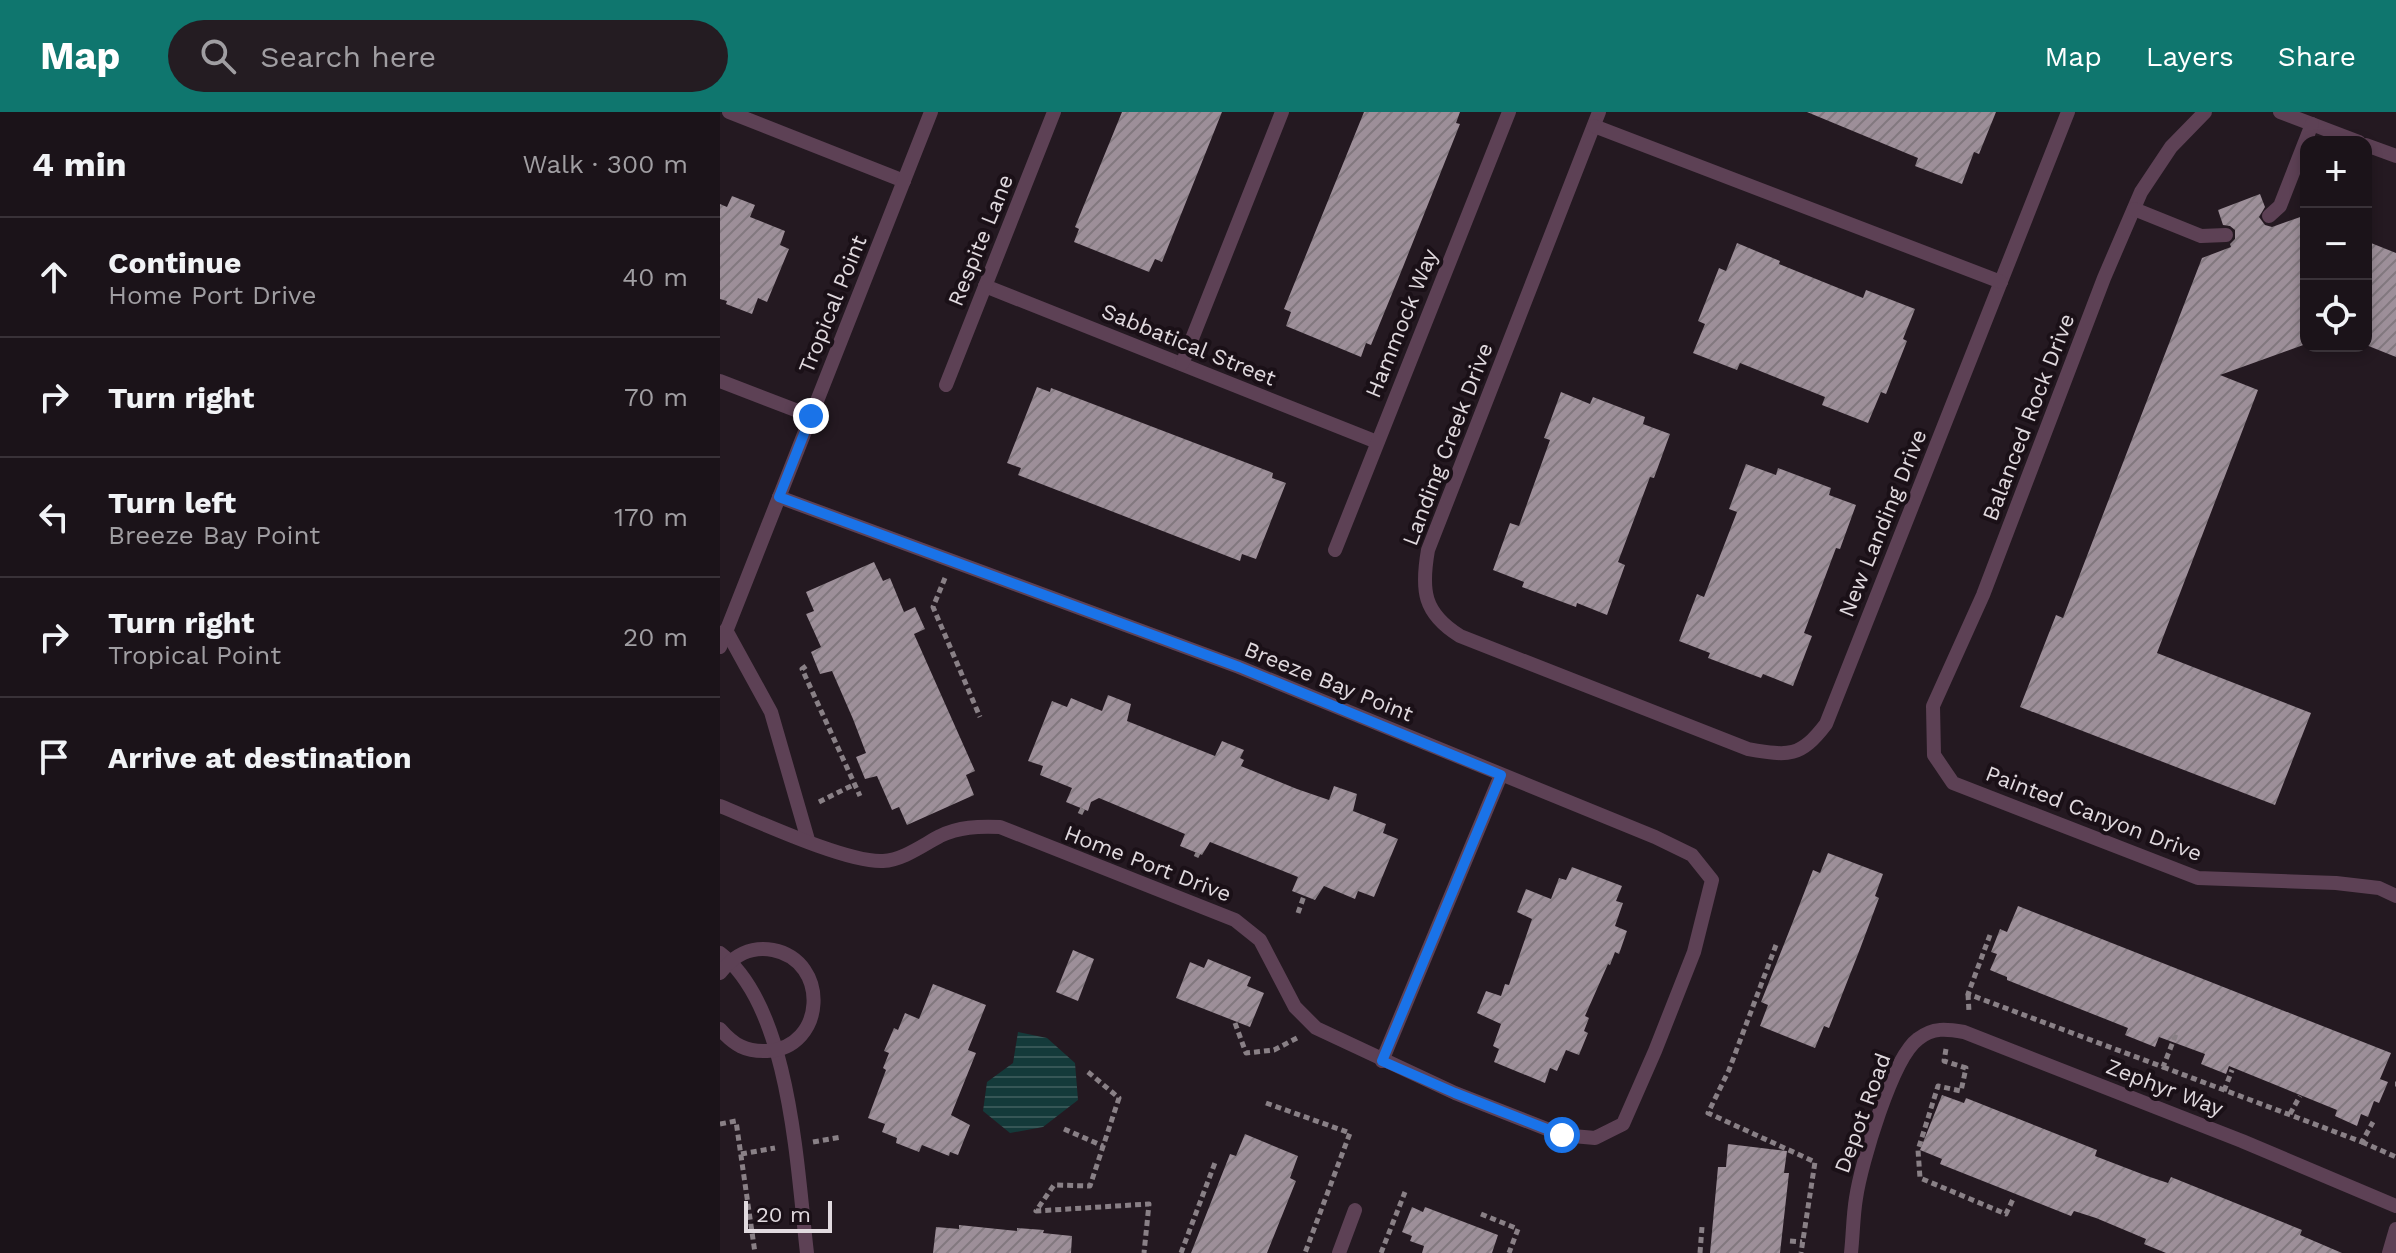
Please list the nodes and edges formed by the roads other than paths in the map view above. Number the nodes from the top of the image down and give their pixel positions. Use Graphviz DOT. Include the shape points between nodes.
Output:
graph roads {
  1 [pos="729,112"];
  2 [pos="931,112"];
  3 [pos="1054,112"];
  4 [pos="1282,112"];
  5 [pos="1509,112"];
  6 [pos="2068,112"];
  7 [pos="2205,112"];
  8 [pos="2280,112"];
  9 [pos="2188,118"];
  10 [pos="1597,119"];
  11 [pos="2312,124"];
  12 [pos="2343,136"];
  13 [pos="2372,147"];
  14 [pos="2396,156"];
  15 [pos="904,181"];
  16 [pos="2134,209"];
  17 [pos="2269,216"];
  18 [pos="2226,235"];
  19 [pos="2001,282"];
  20 [pos="985,286"];
  21 [pos="1182,364"];
  22 [pos="720,381"];
  23 [pos="946,385"];
  24 [pos="811,416"];
  25 [pos="1377,442"];
  26 [pos="779,497"];
  27 [pos="1335,550"];
  28 [pos="726,630"];
  29 [pos="720,647"];
  30 [pos="1606,693"];
  31 [pos="1934,755"];
  32 [pos="1501,775"];
  33 [pos="720,806"];
  34 [pos="808,840"];
  35 [pos="1712,880"];
  36 [pos="2396,896"];
  37 [pos="725,957"];
  38 [pos="720,973"];
  39 [pos="720,1029"];
  40 [pos="1916,1039"];
  41 [pos="777,1051"];
  42 [pos="1382,1061"];
  43 [pos="2396,1206"];
  44 [pos="1355,1210"];
  45 [pos="2396,1229"];
  46 [pos="807,1253"];
  47 [pos="1339,1253"];
  48 [pos="1851,1253"];
  49 [pos="2389,1253"];
  1 -- 15 [label="lane"];
  2 -- 15 [label="lane, Tropical Point"];
  3 -- 20 [label="lane, Respite Lane"];
  4 -- 21 [label="lane"];
  5 -- 25 [label="lane, Hammock Way"];
  6 -- 19 [label="lane, New Landing Drive"];
  7 -- 9 [label="lane, Balanced Rock Drive"];
  8 -- 11 [label="lane"];
  9 -- 16 [label="lane, Balanced Rock Drive"];
  10 -- 19 [label="lane"];
  10 -- 30 [label="lane, Landing Creek Drive" via="1428,550 1423,576 1426,601 1441,625"];
  11 -- 12 [label="lane"];
  11 -- 17 [label="lane" via="2280,206"];
  13 -- 14 [label="lane"];
  15 -- 24 [label="lane, Tropical Point"];
  16 -- 18 [label="lane" via="2201,236"];
  16 -- 31 [label="lane, Balanced Rock Drive" via="1983,595 1933,706"];
  19 -- 30 [label="lane, New Landing Drive" via="1826,724 1811,744 1792,753 1748,749"];
  20 -- 21 [label="lane, Sabbatical Street"];
  20 -- 23 [label="lane, Respite Lane"];
  21 -- 25 [label="lane, Sabbatical Street"];
  22 -- 24 [label="lane"];
  24 -- 26 [label="lane, Tropical Point"];
  25 -- 27 [label="lane, Hammock Way"];
  26 -- 28 [label="lane, Tropical Point"];
  26 -- 32 [label="lane, Breeze Bay Point" via="1225,662"];
  28 -- 29 [label="lane, Tropical Point"];
  28 -- 34 [label="lane" via="771,712"];
  31 -- 36 [label="lane, Painted Canyon Drive" via="1953,783 2198,878 2336,883 2379,888"];
  32 -- 35 [label="lane, Breeze Bay Point" via="1692,855"];
  32 -- 42 [label="lane"];
  33 -- 34 [label="lane, Home Port Drive"];
  34 -- 42 [label="lane, Home Port Drive" via="884,862 974,825 1000,827 1235,920 1260,940 1295,1007 1316,1028"];
  35 -- 42 [label="lane, Home Port Drive" via="1694,952 1623,1124 1595,1138 1562,1135"];
  37 -- 38 [label="lane"];
  37 -- 41 [label="lane" via="753,993"];
  37 -- 41 [label="lane" via="746,951 782,952 809,976 815,993 807,1029"];
  39 -- 41 [label="lane" via="732,1043 753,1052"];
  40 -- 43 [label="lane, Zephyr Way" via="1938,1028 1964,1032"];
  40 -- 48 [label="lane, Depot Road" via="1897,1066 1869,1144 1856,1196"];
  41 -- 46 [label="lane"];
  44 -- 47 [label="lane"];
  45 -- 49 [label="lane"];
}
